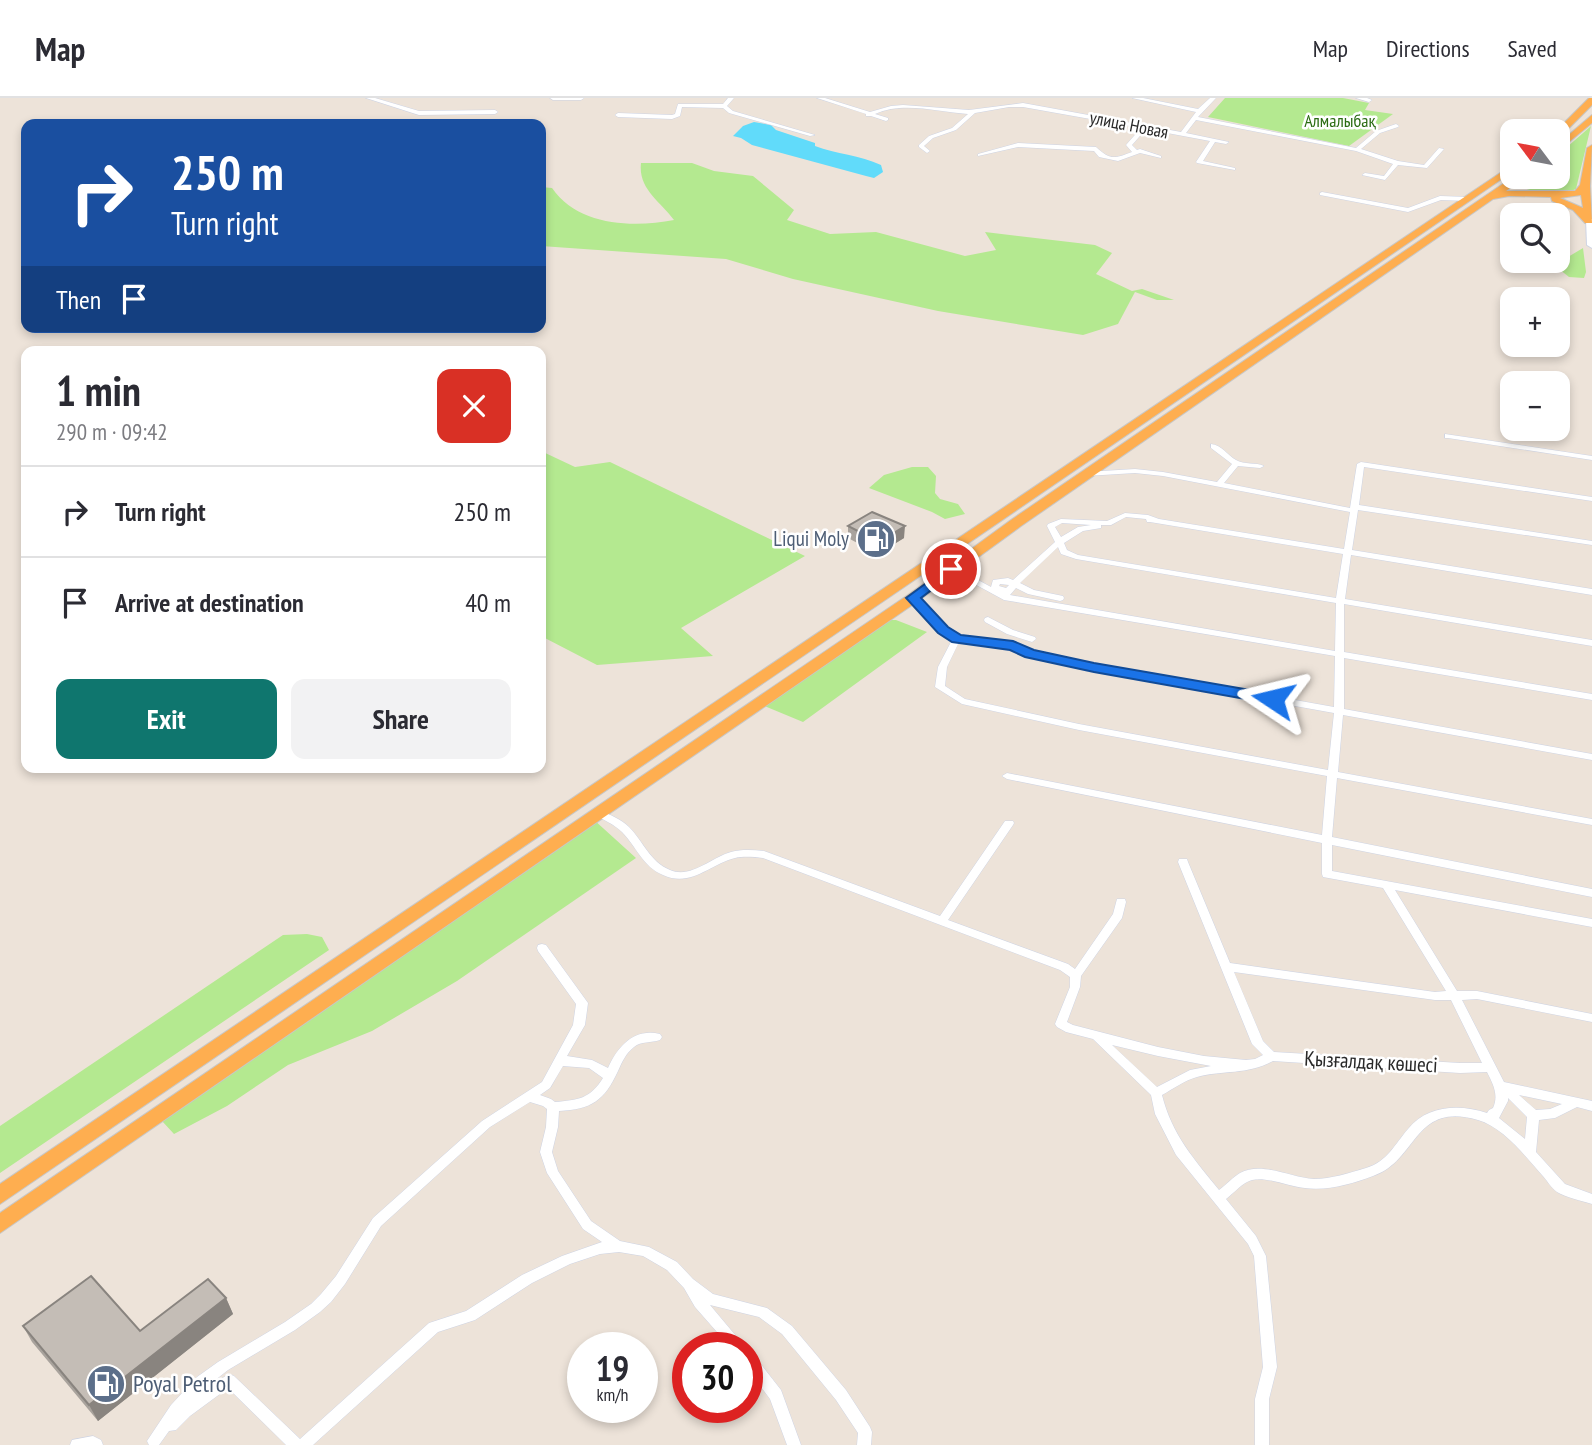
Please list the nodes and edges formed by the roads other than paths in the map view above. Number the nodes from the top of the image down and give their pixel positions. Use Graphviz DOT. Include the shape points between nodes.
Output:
graph roads {
  1 [pos="369,98"];
  2 [pos="553,98"];
  3 [pos="581,98"];
  4 [pos="719,98"];
  5 [pos="731,98"];
  6 [pos="820,98"];
  7 [pos="1135,98"];
  8 [pos="1213,98"];
  9 [pos="1359,98"];
  10 [pos="1369,100"];
  11 [pos="1592,100"];
  12 [pos="450,105"];
  13 [pos="723,105"];
  14 [pos="1199,111"];
  15 [pos="495,112"];
  16 [pos="972,112"];
  17 [pos="421,113"];
  18 [pos="618,115"];
  19 [pos="868,115"];
  20 [pos="1195,118"];
  21 [pos="1592,118"];
  22 [pos="886,119"];
  23 [pos="1570,122"];
  24 [pos="1396,126"];
  25 [pos="1144,128"];
  26 [pos="812,135"];
  27 [pos="1182,135"];
  28 [pos="1570,137"];
  29 [pos="1213,139"];
  30 [pos="1226,142"];
  31 [pos="1592,148"];
  32 [pos="1441,149"];
  33 [pos="1357,150"];
  34 [pos="927,151"];
  35 [pos="1136,153"];
  36 [pos="980,155"];
  37 [pos="1159,157"];
  38 [pos="1397,163"];
  39 [pos="1233,169"];
  40 [pos="1365,175"];
  41 [pos="1500,182"];
  42 [pos="1586,186"];
  43 [pos="1530,189"];
  44 [pos="1322,194"];
  45 [pos="1538,195"];
  46 [pos="1471,202"];
  47 [pos="1589,221"];
  48 [pos="1592,245"];
  49 [pos="1448,436"];
  50 [pos="1214,446"];
  51 [pos="1592,458"];
  52 [pos="1236,464"];
  53 [pos="1260,466"];
  54 [pos="1086,474"];
  55 [pos="1219,485"];
  56 [pos="1592,499"];
  57 [pos="1355,509"];
  58 [pos="1108,523"];
  59 [pos="1592,543"];
  60 [pos="1059,545"];
  61 [pos="1348,551"];
  62 [pos="951,569"];
  63 [pos="1009,591"];
  64 [pos="1592,592"];
  65 [pos="913,598"];
  66 [pos="1060,598"];
  67 [pos="1340,601"];
  68 [pos="988,620"];
  69 [pos="1010,632"];
  70 [pos="957,639"];
  71 [pos="1032,639"];
  72 [pos="1592,643"];
  73 [pos="1030,654"];
  74 [pos="1341,654"];
  75 [pos="1592,697"];
  76 [pos="1339,712"];
  77 [pos="1592,757"];
  78 [pos="1332,774"];
  79 [pos="1007,776"];
  80 [pos="597,812"];
  81 [pos="1592,822"];
  82 [pos="1009,823"];
  83 [pos="1327,841"];
  84 [pos="1183,862"];
  85 [pos="1386,884"];
  86 [pos="1592,893"];
  87 [pos="1121,902"];
  88 [pos="942,921"];
  89 [pos="1592,923"];
  90 [pos="542,948"];
  91 [pos="1226,967"];
  92 [pos="1076,975"];
  93 [pos="1454,995"];
  94 [pos="1592,1018"];
  95 [pos="1095,1035"];
  96 [pos="656,1037"];
  97 [pos="1271,1056"];
  98 [pos="559,1062"];
  99 [pos="1247,1065"];
  100 [pos="1490,1067"];
  101 [pos="608,1076"];
  102 [pos="1500,1086"];
  103 [pos="1156,1093"];
  104 [pos="527,1096"];
  105 [pos="1574,1103"];
  106 [pos="553,1107"];
  107 [pos="1592,1107"];
  108 [pos="1533,1115"];
  109 [pos="1493,1120"];
  110 [pos="1530,1153"];
  111 [pos="0,1195"];
  112 [pos="1219,1198"];
  113 [pos="1592,1199"];
  114 [pos="0,1224"];
  115 [pos="617,1247"];
  116 [pos="688,1283"];
  117 [pos="726,1332"];
  118 [pos="763,1378"];
  119 [pos="152,1443"];
  120 [pos="77,1445"];
  121 [pos="96,1445"];
  122 [pos="296,1445"];
  123 [pos="303,1445"];
  124 [pos="794,1445"];
  125 [pos="864,1445"];
  126 [pos="1262,1445"];
  1 -- 17 [label="street"];
  2 -- 3 [label="street"];
  4 -- 13 [label="street"];
  5 -- 13 [label="street"];
  6 -- 19 [label="street"];
  7 -- 14 [label="street"];
  8 -- 14 [label="street"];
  9 -- 10 [label="street"];
  11 -- 23 [label="highway"];
  12 -- 17 [label="street" via="444,112"];
  13 -- 18 [label="street" via="680,105 678,115 665,118"];
  13 -- 26 [label="street" via="731,112"];
  14 -- 20 [label="street"];
  15 -- 17 [label="street"];
  16 -- 19 [label="street, улица Новая" via="894,105"];
  16 -- 25 [label="street, улица Новая" via="1023,105"];
  16 -- 34 [label="street" via="954,129 925,141 921,146"];
  19 -- 22 [label="street"];
  20 -- 27 [label="street"];
  20 -- 33 [label="street"];
  21 -- 28 [label="highway"];
  24 -- 33 [label="street" via="1378,132"];
  25 -- 27 [label="street, улица Новая"];
  25 -- 35 [label="street" via="1129,145"];
  27 -- 29 [label="street, улица Новая"];
  29 -- 30 [label="street, улица Новая"];
  29 -- 39 [label="street" via="1199,162"];
  31 -- 42 [label="highway"];
  32 -- 38 [label="street" via="1425,167"];
  33 -- 38 [label="street"];
  35 -- 36 [label="street" via="1111,159 1090,148 1018,145"];
  35 -- 37 [label="street"];
  38 -- 40 [label="street" via="1385,178"];
  41 -- 46 [label="highway"];
  42 -- 45 [label="highway" via="1569,195"];
  42 -- 47 [label="highway"];
  43 -- 45 [label="highway"];
  44 -- 46 [label="street" via="1408,210 1440,198"];
  45 -- 46 [label="highway" via="1508,193"];
  45 -- 47 [label="highway" via="1571,204"];
  46 -- 54 [label="highway"];
  46 -- 111 [label="highway" via="812,641"];
  47 -- 48 [label="main road"];
  49 -- 51 [label="street"];
  50 -- 52 [label="street"];
  52 -- 53 [label="street"];
  52 -- 55 [label="street"];
  54 -- 55 [label="street" via="1135,471"];
  54 -- 62 [label="highway"];
  55 -- 57 [label="street"];
  56 -- 57 [label="street" via="1361,464"];
  57 -- 59 [label="street"];
  57 -- 61 [label="street"];
  58 -- 60 [label="street" via="1079,530"];
  58 -- 60 [label="street" via="1055,522 1051,526"];
  58 -- 61 [label="street" via="1157,521"];
  60 -- 63 [label="street"];
  60 -- 67 [label="street" via="1076,557"];
  61 -- 64 [label="street"];
  61 -- 67 [label="street"];
  62 -- 63 [label="street"];
  62 -- 65 [label="highway"];
  63 -- 66 [label="street"];
  63 -- 74 [label="street"];
  65 -- 70 [label="street"];
  65 -- 80 [label="highway"];
  67 -- 72 [label="street"];
  67 -- 74 [label="street"];
  68 -- 69 [label="street"];
  69 -- 71 [label="street"];
  69 -- 73 [label="street"];
  70 -- 73 [label="street" via="1013,646"];
  70 -- 78 [label="street" via="946,657 940,687 962,701"];
  73 -- 76 [label="street"];
  74 -- 75 [label="street"];
  74 -- 76 [label="street"];
  76 -- 77 [label="street"];
  76 -- 78 [label="street"];
  78 -- 81 [label="street"];
  78 -- 83 [label="street"];
  79 -- 83 [label="street"];
  80 -- 88 [label="street" via="623,827 657,867 674,875 703,872 731,855 764,855"];
  80 -- 114 [label="highway"];
  82 -- 88 [label="street"];
  83 -- 85 [label="street" via="1327,874"];
  83 -- 86 [label="street"];
  84 -- 91 [label="street"];
  85 -- 89 [label="street"];
  85 -- 93 [label="street"];
  87 -- 92 [label="street" via="1118,915"];
  88 -- 92 [label="street"];
  90 -- 98 [label="street" via="582,1003 579,1026"];
  91 -- 93 [label="street"];
  91 -- 97 [label="street" via="1258,1044"];
  92 -- 95 [label="street" via="1061,1024"];
  93 -- 94 [label="street" via="1477,995"];
  93 -- 100 [label="street"];
  95 -- 99 [label="street"];
  95 -- 103 [label="street"];
  96 -- 101 [label="street" via="626,1047"];
  97 -- 99 [label="street"];
  97 -- 100 [label="street, Қызғалдақ көшесі"];
  98 -- 101 [label="street" via="591,1063"];
  98 -- 104 [label="street" via="547,1085"];
  99 -- 103 [label="street" via="1194,1073"];
  100 -- 102 [label="street"];
  101 -- 106 [label="street" via="588,1101"];
  102 -- 105 [label="street"];
  102 -- 108 [label="street"];
  102 -- 109 [label="street" via="1502,1101"];
  103 -- 112 [label="street" via="1180,1151"];
  104 -- 106 [label="street"];
  104 -- 119 [label="street" via="486,1124 377,1222 340,1282 324,1299 213,1373 175,1409"];
  105 -- 107 [label="street"];
  105 -- 108 [label="street" via="1550,1115"];
  106 -- 115 [label="street" via="546,1152 552,1173 587,1226"];
  108 -- 110 [label="street"];
  109 -- 110 [label="street"];
  109 -- 112 [label="street" via="1455,1112 1434,1117 1414,1129 1399,1153 1374,1171 1321,1184 1254,1174"];
  110 -- 113 [label="street" via="1561,1188"];
  112 -- 126 [label="street" via="1260,1256 1270,1367 1262,1399"];
  115 -- 116 [label="street" via="645,1251 672,1266"];
  115 -- 123 [label="street" via="566,1260 470,1316 434,1327"];
  116 -- 117 [label="street"];
  116 -- 125 [label="street" via="710,1299 762,1312 787,1330 841,1395 865,1432"];
  118 -- 124 [label="street" via="776,1395"];
  119 -- 122 [label="street" via="185,1411 229,1380"];
  120 -- 121 [label="street"];
}
